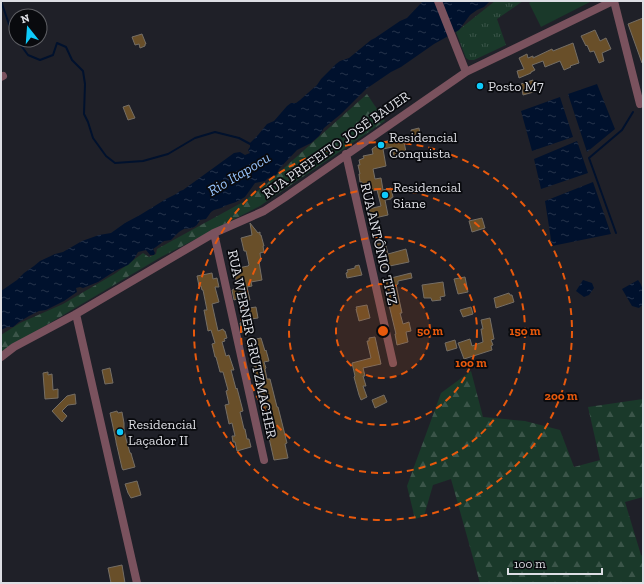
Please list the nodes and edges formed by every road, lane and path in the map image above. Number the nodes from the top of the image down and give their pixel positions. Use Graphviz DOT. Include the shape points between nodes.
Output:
graph roads {
  1 [pos="438,1"];
  2 [pos="614,1"];
  3 [pos="466,72"];
  4 [pos="642,104"];
  5 [pos="346,154"];
  6 [pos="214,233"];
  7 [pos="76,314"];
  8 [pos="1,357"];
  9 [pos="393,363"];
  10 [pos="264,460"];
  11 [pos="137,583"];
  1 -- 3 [label="street"];
  2 -- 3 [label="street, RUA PREFEITO JOSÉ BAUER"];
  2 -- 4 [label="street"];
  3 -- 5 [label="street, RUA PREFEITO JOSÉ BAUER"];
  5 -- 6 [label="street, RUA PREFEITO JOSÉ BAUER" via="264,211"];
  5 -- 9 [label="street, RUA ANTÔNIO TITZ"];
  6 -- 7 [label="street, RUA PREFEITO JOSÉ BAUER"];
  6 -- 10 [label="street, RUA WERNER GRUTZMACHER"];
  7 -- 8 [label="street, RUA PREFEITO JOSÉ BAUER"];
  7 -- 11 [label="street"];
}
